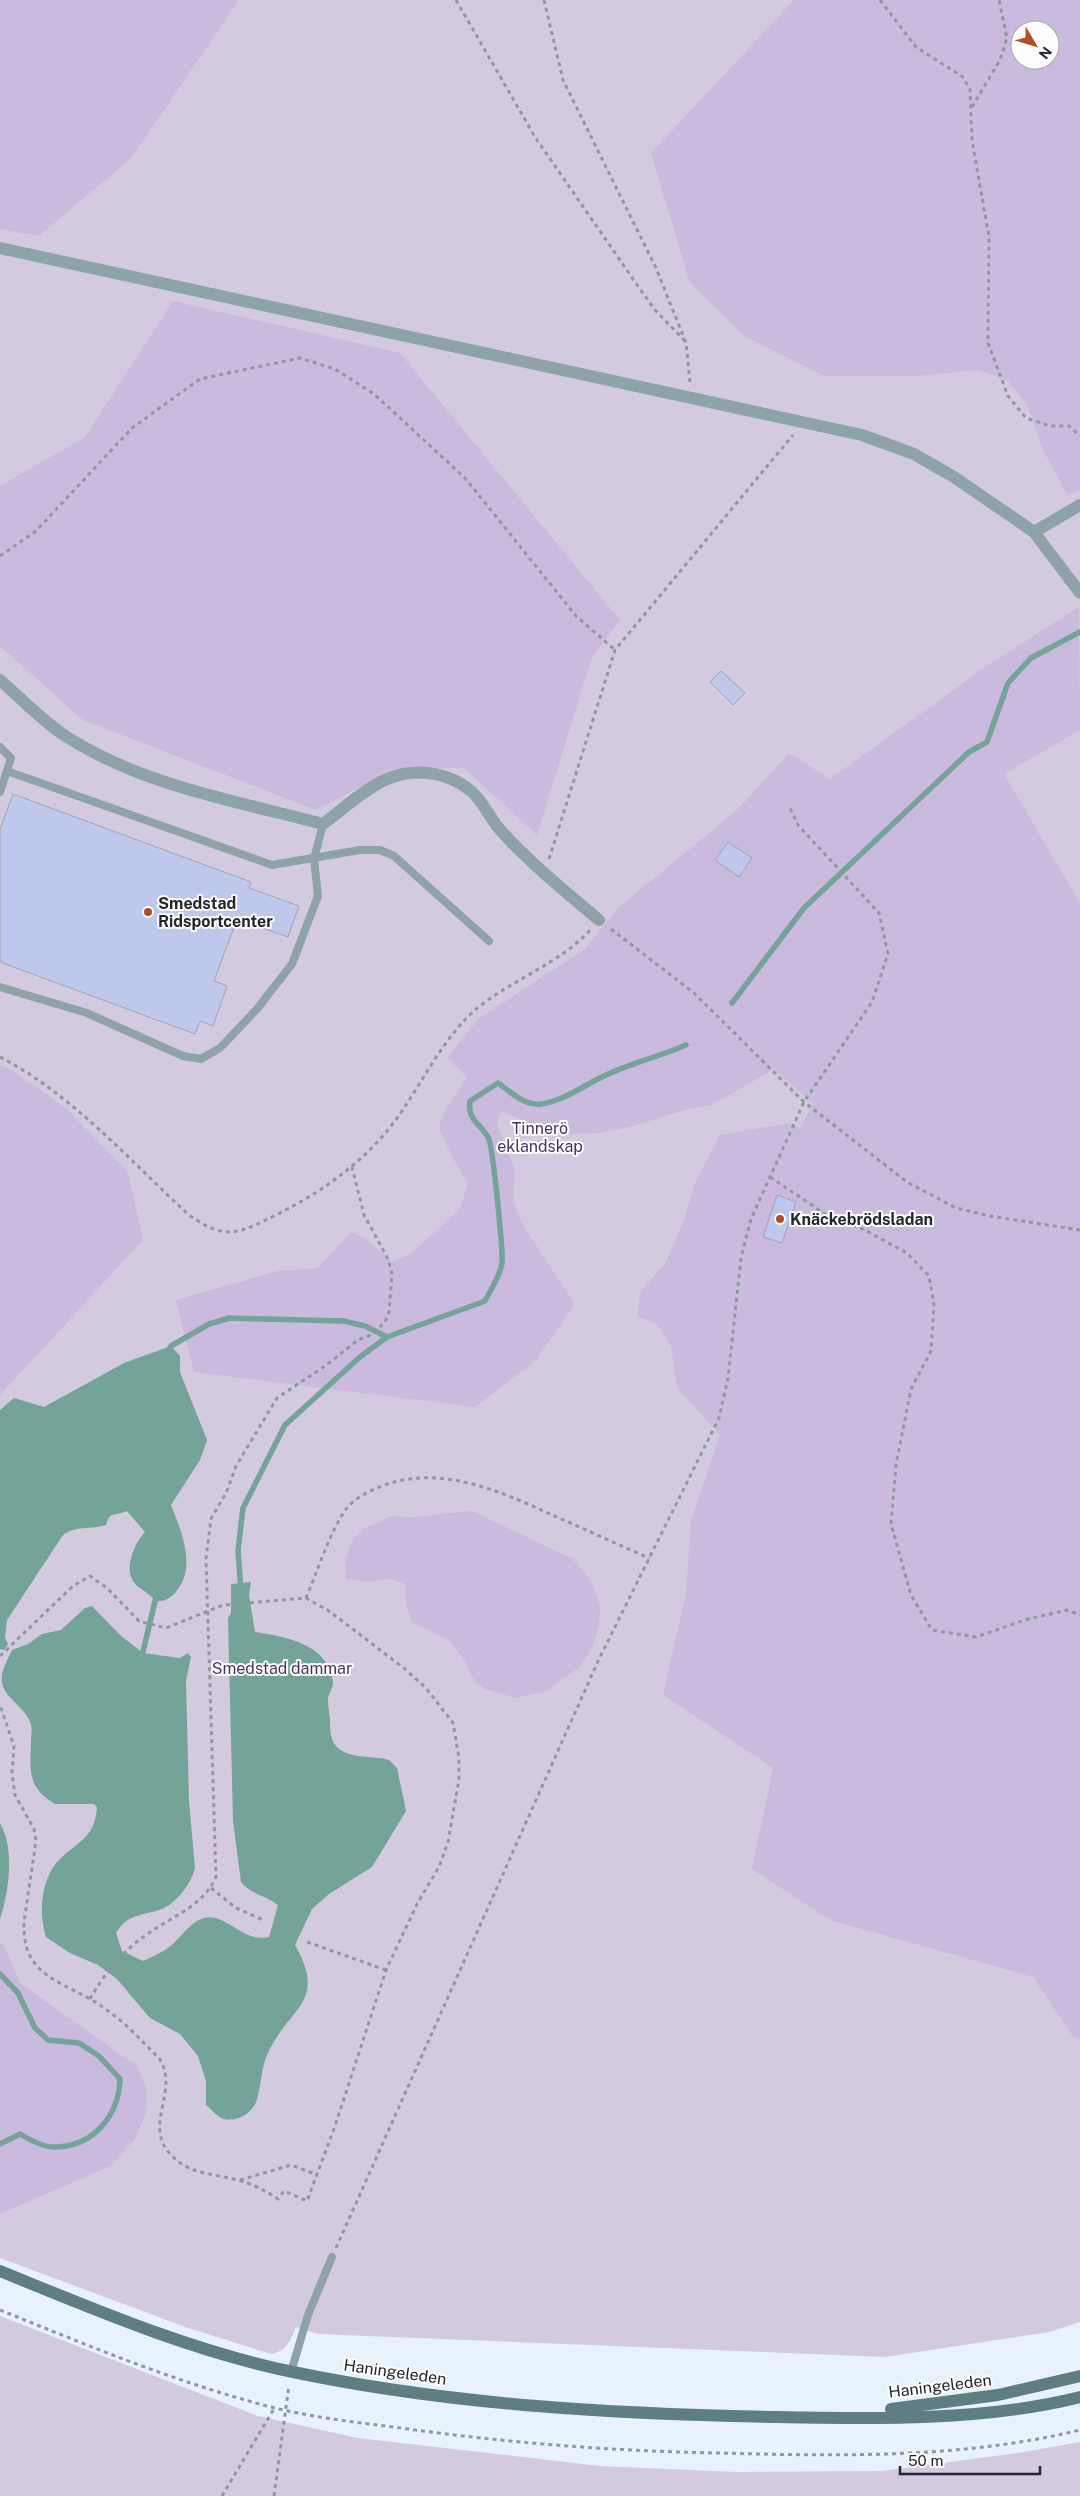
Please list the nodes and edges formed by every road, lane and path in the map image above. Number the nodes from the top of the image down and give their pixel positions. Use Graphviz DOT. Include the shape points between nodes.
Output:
graph roads {
  1 [pos="456,0"];
  2 [pos="544,0"];
  3 [pos="880,0"];
  4 [pos="999,0"];
  5 [pos="972,108"];
  6 [pos="0,248"];
  7 [pos="686,343"];
  8 [pos="691,398"];
  9 [pos="803,423"];
  10 [pos="1080,436"];
  11 [pos="1080,505"];
  12 [pos="1034,532"];
  13 [pos="0,556"];
  14 [pos="1080,594"];
  15 [pos="615,650"];
  16 [pos="0,680"];
  17 [pos="0,747"];
  18 [pos="7,771"];
  19 [pos="0,792"];
  20 [pos="789,806"];
  21 [pos="323,824"];
  22 [pos="314,859"];
  23 [pos="545,874"];
  24 [pos="599,920"];
  25 [pos="489,941"];
  26 [pos="0,987"];
  27 [pos="0,1057"];
  28 [pos="804,1102"];
  29 [pos="352,1167"];
  30 [pos="770,1177"];
  31 [pos="1080,1230"];
  32 [pos="649,1558"];
  33 [pos="306,1598"];
  34 [pos="209,1611"];
  35 [pos="1080,1615"];
  36 [pos="0,1656"];
  37 [pos="0,1706"];
  38 [pos="211,1888"];
  39 [pos="264,1920"];
  40 [pos="307,1942"];
  41 [pos="386,1970"];
  42 [pos="90,1999"];
  43 [pos="316,2174"];
  44 [pos="239,2181"];
  45 [pos="332,2257"];
  46 [pos="0,2271"];
  47 [pos="291,2372"];
  48 [pos="1080,2376"];
  49 [pos="1080,2397"];
  50 [pos="275,2408"];
  51 [pos="802,2417"];
  52 [pos="222,2496"];
  53 [pos="274,2496"];
  1 -- 7 [label="path" via="535,137 655,310"];
  2 -- 7 [label="path" via="563,80 656,268"];
  3 -- 5 [label="path" via="916,47 963,78 970,90"];
  4 -- 5 [label="path" via="1006,38 1000,60"];
  5 -- 10 [label="path" via="972,140 989,237 988,343 1008,396 1026,418 1050,426 1069,426"];
  6 -- 8 [label="street"];
  7 -- 8 [label="path"];
  8 -- 9 [label="street"];
  9 -- 12 [label="street" via="862,435 914,454 954,476"];
  9 -- 15 [label="path"];
  11 -- 12 [label="street"];
  12 -- 14 [label="street"];
  13 -- 15 [label="path" via="36,531 132,428 200,379 300,358 335,369 374,394 451,465 576,616"];
  15 -- 23 [label="path"];
  16 -- 21 [label="street" via="65,736 111,762 163,782"];
  17 -- 18 [label="lane" via="11,758"];
  18 -- 19 [label="lane"];
  18 -- 22 [label="lane" via="272,865"];
  20 -- 28 [label="path" via="798,826 879,913 888,954 872,1002"];
  21 -- 22 [label="lane"];
  21 -- 23 [label="street" via="384,780 410,773 435,773 456,780 472,792 498,828"];
  22 -- 25 [label="lane" via="360,850 380,850 394,856"];
  22 -- 26 [label="lane" via="318,896 292,964 226,1042 201,1059 183,1056 87,1013"];
  23 -- 24 [label="street"];
  24 -- 28 [label="path" via="694,993"];
  24 -- 29 [label="path" via="569,948 475,1011 432,1062 401,1112"];
  27 -- 29 [label="path" via="51,1088 189,1215 219,1232 234,1233 250,1228 310,1198"];
  28 -- 30 [label="path"];
  28 -- 31 [label="path" via="906,1182 956,1208"];
  29 -- 34 [label="path" via="364,1215 388,1259 392,1274 389,1312 385,1322 371,1336 358,1340 277,1398 236,1466 211,1519 208,1534"];
  30 -- 32 [label="path" via="751,1219 740,1258 728,1378 719,1418"];
  30 -- 35 [label="path" via="828,1216 859,1227 907,1253 929,1276 934,1305 931,1351 911,1389 896,1465 891,1524 911,1595 932,1630 976,1637 1028,1618 1067,1610"];
  32 -- 33 [label="path" via="490,1489 441,1478 416,1478 394,1481 373,1489 346,1508"];
  32 -- 45 [label="path" via="599,1659"];
  33 -- 34 [label="path" via="223,1604"];
  33 -- 41 [label="path" via="405,1669 426,1688 453,1723 459,1779 448,1842 440,1867 418,1902"];
  34 -- 36 [label="path" via="166,1628 139,1621 108,1588 90,1576 74,1586"];
  34 -- 38 [label="path" via="210,1746 216,1853 216,1877"];
  37 -- 42 [label="path" via="14,1746 14,1795 34,1829 36,1841 24,1928 27,1953 47,1976"];
  38 -- 39 [label="path" via="236,1908"];
  38 -- 42 [label="path" via="175,1918 131,1946 106,1973"];
  40 -- 41 [label="path"];
  41 -- 43 [label="path"];
  42 -- 44 [label="path" via="131,2030 161,2062 166,2086 158,2133 166,2150 179,2163 198,2173"];
  43 -- 44 [label="path" via="291,2165"];
  43 -- 44 [label="path" via="306,2201 284,2191 278,2200"];
  45 -- 47 [label="lane" via="308,2315"];
  46 -- 47 [label="main road, Haningeleden" via="140,2327 211,2351"];
  47 -- 51 [label="main road, Haningeleden" via="376,2387 540,2406 668,2415"];
  47 -- 53 [label="path"];
  48 -- 51 [label="main road, Haningeleden" via="998,2396"];
  49 -- 51 [label="main road, Haningeleden" via="936,2416"];
  50 -- 52 [label="path"];
}
